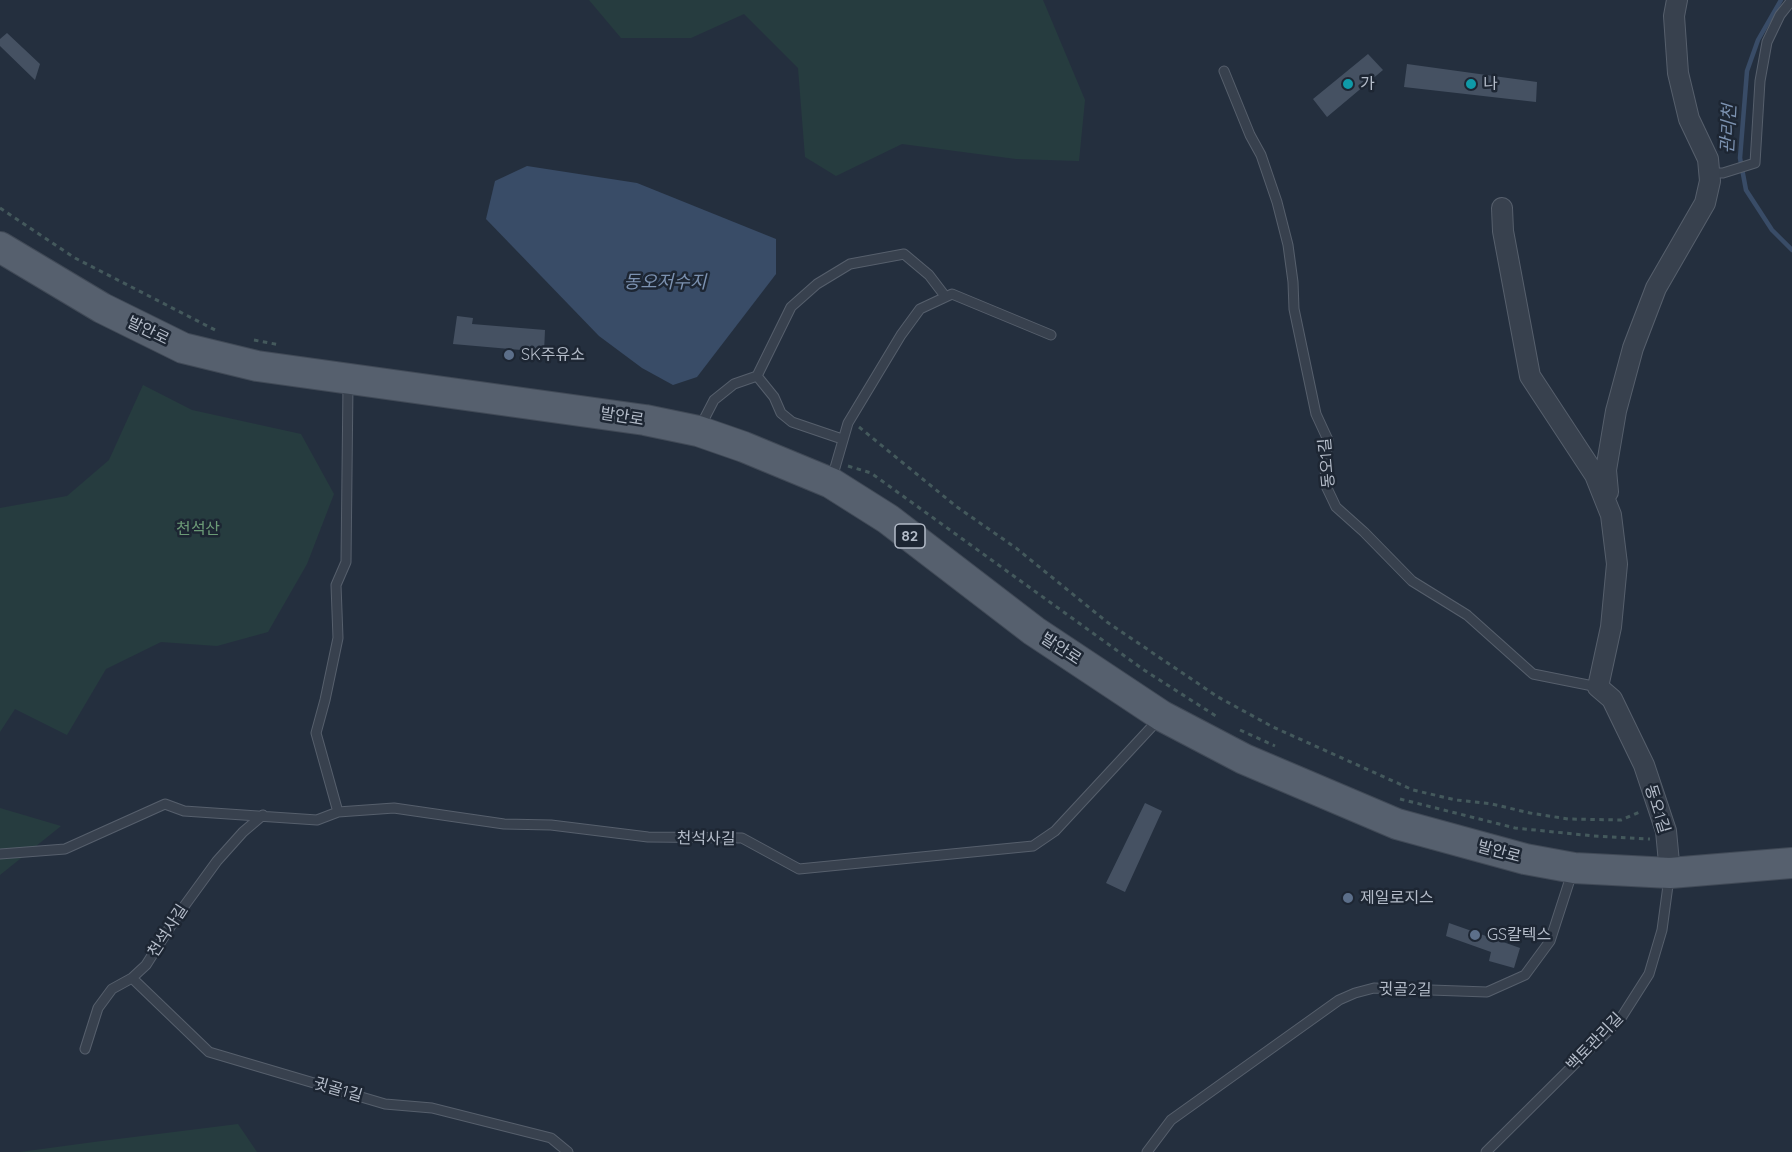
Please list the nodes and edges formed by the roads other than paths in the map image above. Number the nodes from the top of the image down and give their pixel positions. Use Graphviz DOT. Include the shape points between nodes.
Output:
graph roads {
  1 [pos="1677,0"];
  2 [pos="1792,0"];
  3 [pos="1224,71"];
  4 [pos="1709,173"];
  5 [pos="1502,208"];
  6 [pos="0,247"];
  7 [pos="945,296"];
  8 [pos="1051,335"];
  9 [pos="757,376"];
  10 [pos="348,378"];
  11 [pos="698,431"];
  12 [pos="842,439"];
  13 [pos="834,472"];
  14 [pos="1611,515"];
  15 [pos="1598,687"];
  16 [pos="1162,716"];
  17 [pos="338,812"];
  18 [pos="263,815"];
  19 [pos="0,854"];
  20 [pos="1792,863"];
  21 [pos="1574,868"];
  22 [pos="1670,873"];
  23 [pos="132,978"];
  24 [pos="85,1049"];
  25 [pos="568,1152"];
  26 [pos="1148,1152"];
  27 [pos="1486,1152"];
  1 -- 4 [label="street" via="1674,16 1678,73 1689,119"];
  2 -- 4 [label="lane" via="1767,42 1760,81 1755,164"];
  3 -- 15 [label="lane, 동오1길" via="1277,202 1288,245 1294,309 1316,414 1328,440 1326,486 1336,507 1412,581 1467,615 1533,674"];
  4 -- 14 [label="street" via="1705,203 1656,288 1633,348 1606,470"];
  5 -- 14 [label="street" via="1530,376 1595,475"];
  6 -- 10 [label="main road, 발안로 / 82" via="102,308 183,348 257,366"];
  7 -- 8 [label="lane" via="952,294"];
  7 -- 9 [label="lane" via="929,275 904,254 850,264 817,284 791,308"];
  7 -- 12 [label="lane" via="920,309 901,335"];
  9 -- 11 [label="lane" via="734,384 714,400"];
  9 -- 12 [label="lane" via="781,413 792,422"];
  10 -- 11 [label="main road, 발안로 / 82"];
  10 -- 17 [label="lane" via="346,562 336,585 338,638 316,733"];
  11 -- 13 [label="main road, 발안로 / 82"];
  12 -- 13 [label="lane"];
  13 -- 16 [label="main road, 발안로 / 82" via="888,519 1034,631"];
  14 -- 15 [label="street" via="1617,564 1611,627"];
  15 -- 22 [label="street, 동오1길" via="1612,699 1644,765 1666,831"];
  16 -- 17 [label="lane, 천석사길" via="1055,831 1033,846 799,869 742,838 648,837 551,825 504,824 394,808"];
  16 -- 21 [label="main road, 발안로 / 82" via="1244,759 1397,824 1525,859"];
  17 -- 18 [label="lane, 천석사길" via="317,820"];
  18 -- 19 [label="lane, 천석사길" via="184,811 165,804 65,849"];
  18 -- 23 [label="lane, 천석사길" via="217,861 146,965"];
  20 -- 22 [label="main road, 발안로 / 82"];
  21 -- 22 [label="main road, 발안로 / 82"];
  21 -- 26 [label="lane, 귓골2길" via="1550,942 1525,975 1487,992 1374,988 1339,1000 1171,1120"];
  22 -- 27 [label="lane, 백토관리길" via="1662,930 1649,974 1621,1018"];
  23 -- 24 [label="lane, 천석사길" via="112,989 98,1008"];
  23 -- 25 [label="lane, 귓골1길" via="209,1053 385,1104 432,1108 551,1138"];
}
